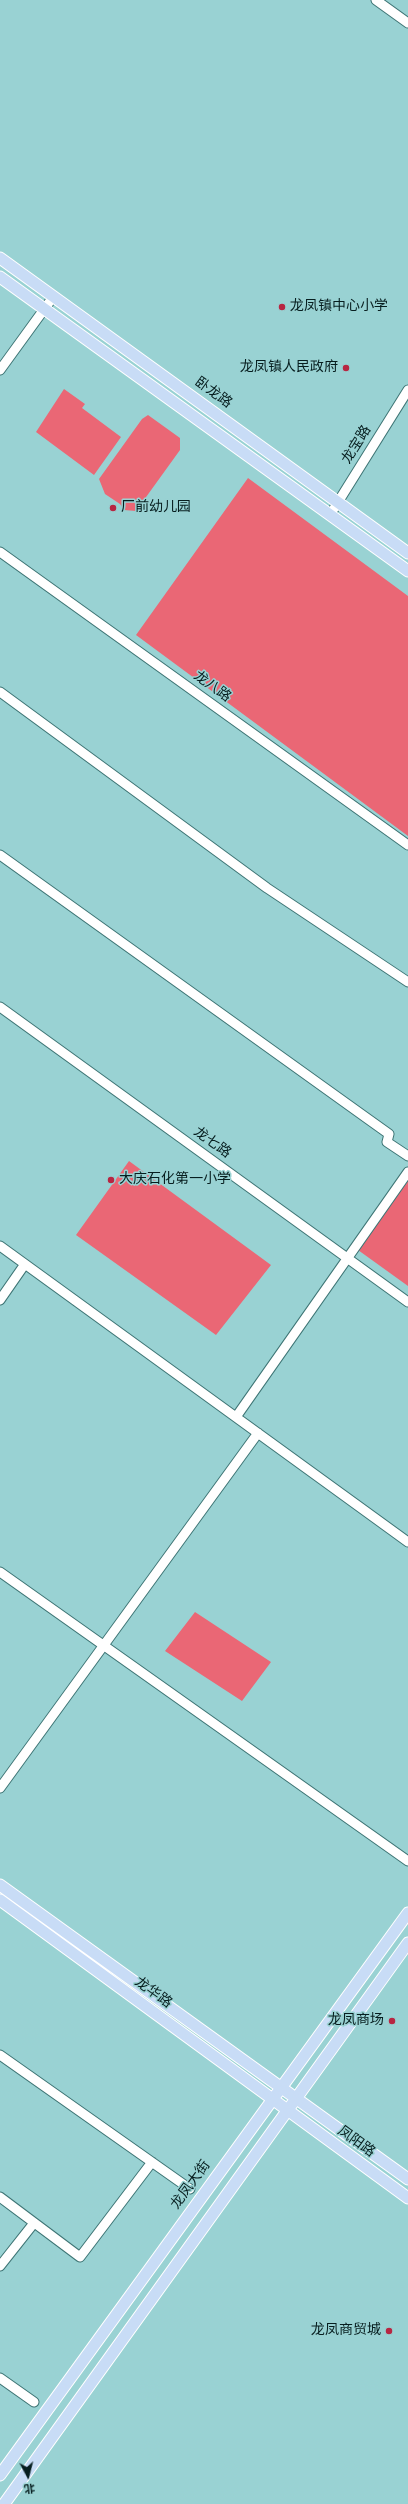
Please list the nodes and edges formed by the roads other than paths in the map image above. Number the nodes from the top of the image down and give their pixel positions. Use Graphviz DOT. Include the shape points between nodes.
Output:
graph roads {
  1 [pos="376,0"];
  2 [pos="408,23"];
  3 [pos="0,258"];
  4 [pos="0,277"];
  5 [pos="53,297"];
  6 [pos="44,309"];
  7 [pos="0,370"];
  8 [pos="408,390"];
  9 [pos="338,502"];
  10 [pos="330,515"];
  11 [pos="0,552"];
  12 [pos="408,553"];
  13 [pos="408,571"];
  14 [pos="0,692"];
  15 [pos="408,846"];
  16 [pos="0,855"];
  17 [pos="408,982"];
  18 [pos="0,1007"];
  19 [pos="408,1156"];
  20 [pos="408,1172"];
  21 [pos="0,1246"];
  22 [pos="347,1258"];
  23 [pos="25,1264"];
  24 [pos="0,1300"];
  25 [pos="408,1302"];
  26 [pos="236,1417"];
  27 [pos="258,1433"];
  28 [pos="408,1542"];
  29 [pos="0,1572"];
  30 [pos="103,1646"];
  31 [pos="0,1788"];
  32 [pos="408,1861"];
  33 [pos="0,1885"];
  34 [pos="0,1900"];
  35 [pos="408,1913"];
  36 [pos="408,1943"];
  37 [pos="0,2055"];
  38 [pos="281,2088"];
  39 [pos="296,2098"];
  40 [pos="272,2099"];
  41 [pos="287,2111"];
  42 [pos="152,2162"];
  43 [pos="408,2179"];
  44 [pos="190,2189"];
  45 [pos="0,2197"];
  46 [pos="408,2198"];
  47 [pos="34,2223"];
  48 [pos="0,2266"];
  49 [pos="0,2378"];
  50 [pos="34,2402"];
  51 [pos="0,2475"];
  52 [pos="4,2504"];
  1 -- 2 [label="street"];
  3 -- 5 [label="main road, 卧龙路"];
  4 -- 6 [label="main road"];
  5 -- 6 [label="street"];
  5 -- 9 [label="main road, 卧龙路"];
  6 -- 7 [label="street"];
  6 -- 10 [label="main road"];
  8 -- 9 [label="street, 龙宝路"];
  9 -- 10 [label="street, 龙宝路"];
  9 -- 12 [label="main road, 卧龙路"];
  10 -- 13 [label="main road"];
  11 -- 15 [label="street, 龙八路"];
  14 -- 17 [label="street" via="267,888"];
  16 -- 19 [label="street" via="368,1118 389,1134 387,1142"];
  18 -- 22 [label="street, 龙七路"];
  20 -- 22 [label="street"];
  21 -- 23 [label="street"];
  22 -- 25 [label="street, 龙七路"];
  22 -- 26 [label="street"];
  23 -- 24 [label="street"];
  23 -- 26 [label="street"];
  26 -- 27 [label="street"];
  27 -- 28 [label="street"];
  27 -- 30 [label="street"];
  29 -- 30 [label="street"];
  30 -- 31 [label="street"];
  30 -- 32 [label="street"];
  33 -- 38 [label="main road"];
  34 -- 40 [label="main road, 龙华路"];
  35 -- 38 [label="main road, 龙凤大街"];
  36 -- 39 [label="main road"];
  37 -- 42 [label="street"];
  38 -- 39 [label="main road"];
  38 -- 40 [label="main road, 龙凤大街"];
  39 -- 41 [label="main road"];
  39 -- 43 [label="main road"];
  40 -- 41 [label="main road, 龙华路"];
  40 -- 51 [label="main road, 龙凤大街"];
  41 -- 46 [label="main road, 凤阳路"];
  41 -- 52 [label="main road"];
  42 -- 44 [label="street"];
  42 -- 47 [label="street" via="80,2257"];
  45 -- 47 [label="street"];
  47 -- 48 [label="street"];
  49 -- 50 [label="street"];
}
